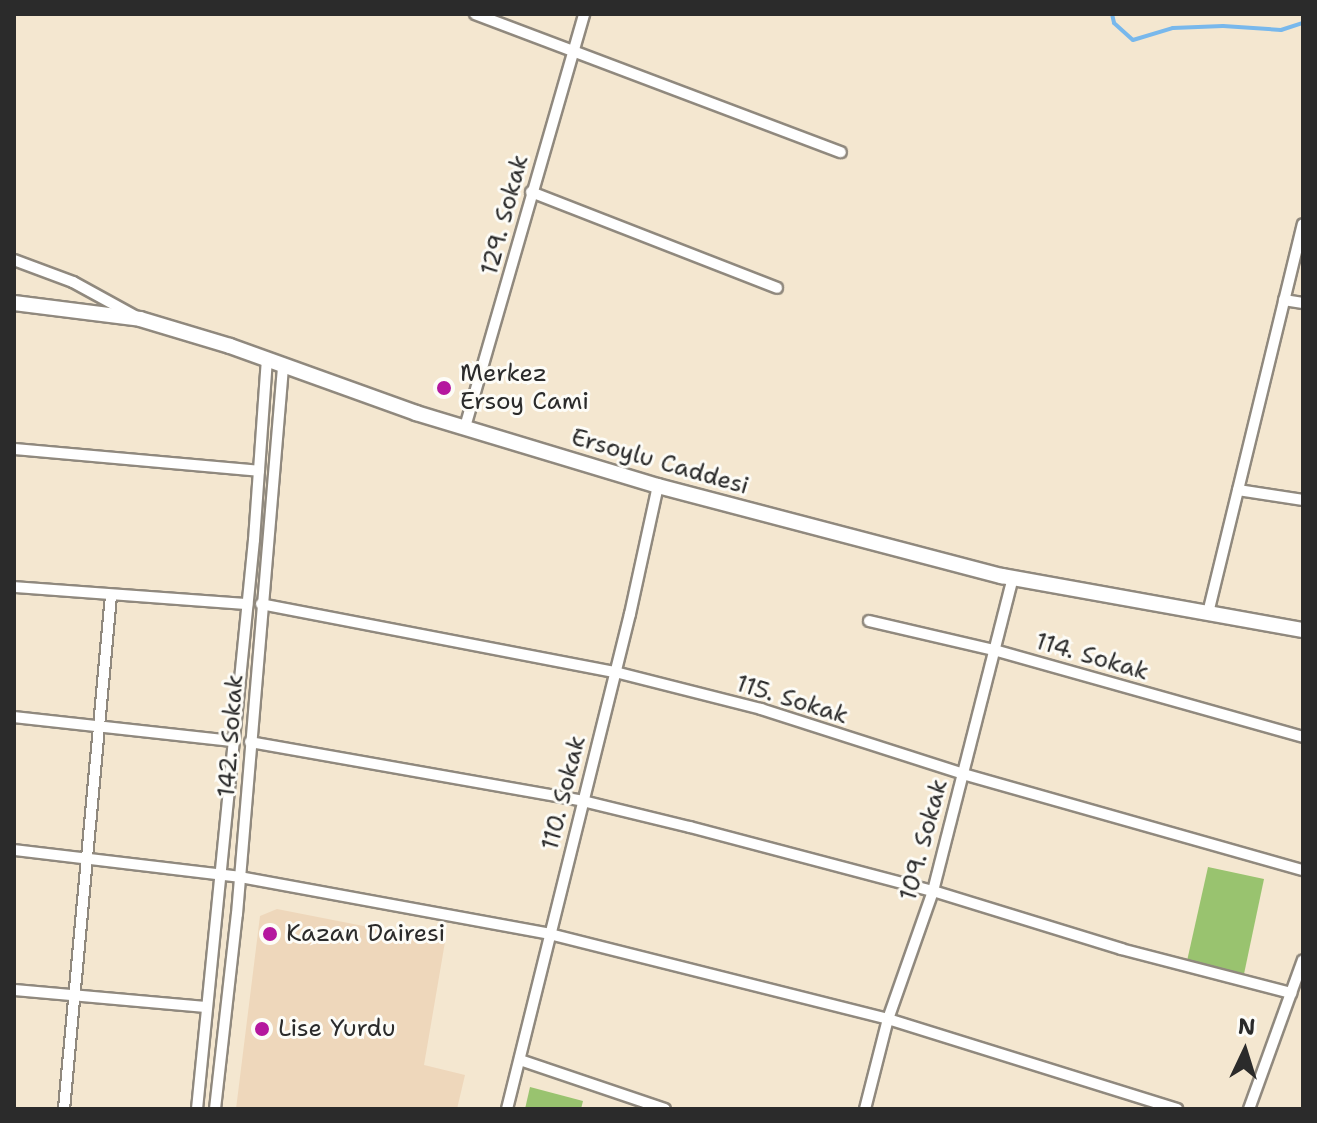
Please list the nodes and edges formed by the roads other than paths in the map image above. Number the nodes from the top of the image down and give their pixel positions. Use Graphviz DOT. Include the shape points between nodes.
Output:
graph roads {
  1 [pos="475,14"];
  2 [pos="584,14"];
  3 [pos="573,51"];
  4 [pos="841,152"];
  5 [pos="531,192"];
  6 [pos="1303,224"];
  7 [pos="14,260"];
  8 [pos="777,288"];
  9 [pos="1284,300"];
  10 [pos="14,303"];
  11 [pos="1303,303"];
  12 [pos="140,319"];
  13 [pos="267,360"];
  14 [pos="283,367"];
  15 [pos="465,427"];
  16 [pos="14,449"];
  17 [pos="259,471"];
  18 [pos="658,486"];
  19 [pos="1238,490"];
  20 [pos="1303,500"];
  21 [pos="1013,578"];
  22 [pos="14,587"];
  23 [pos="111,596"];
  24 [pos="247,604"];
  25 [pos="261,604"];
  26 [pos="1208,613"];
  27 [pos="869,621"];
  28 [pos="1303,630"];
  29 [pos="994,650"];
  30 [pos="615,672"];
  31 [pos="14,717"];
  32 [pos="100,726"];
  33 [pos="1303,737"];
  34 [pos="232,741"];
  35 [pos="250,742"];
  36 [pos="963,774"];
  37 [pos="583,801"];
  38 [pos="14,850"];
  39 [pos="88,858"];
  40 [pos="1303,870"];
  41 [pos="218,875"];
  42 [pos="240,877"];
  43 [pos="933,891"];
  44 [pos="550,934"];
  45 [pos="1303,960"];
  46 [pos="14,990"];
  47 [pos="1291,993"];
  48 [pos="75,996"];
  49 [pos="206,1007"];
  50 [pos="888,1019"];
  51 [pos="520,1060"];
  52 [pos="64,1109"];
  53 [pos="197,1109"];
  54 [pos="215,1109"];
  55 [pos="507,1109"];
  56 [pos="665,1109"];
  57 [pos="865,1109"];
  58 [pos="1177,1109"];
  59 [pos="1249,1109"];
  1 -- 3 [label="street"];
  2 -- 3 [label="street, 129. Sokak"];
  3 -- 4 [label="street"];
  3 -- 5 [label="street, 129. Sokak"];
  5 -- 8 [label="street"];
  5 -- 15 [label="street, 129. Sokak"];
  6 -- 9 [label="street"];
  7 -- 12 [label="street" via="73,282"];
  9 -- 11 [label="street"];
  9 -- 19 [label="street"];
  10 -- 12 [label="street, Ersoylu Caddesi"];
  12 -- 13 [label="street, Ersoylu Caddesi"];
  13 -- 14 [label="street, Ersoylu Caddesi"];
  13 -- 17 [label="street"];
  14 -- 15 [label="street, Ersoylu Caddesi"];
  14 -- 25 [label="street, 142. Sokak"];
  15 -- 18 [label="street, Ersoylu Caddesi"];
  16 -- 17 [label="street"];
  17 -- 24 [label="street"];
  18 -- 21 [label="street, Ersoylu Caddesi"];
  18 -- 30 [label="street, 110. Sokak"];
  19 -- 20 [label="street"];
  19 -- 26 [label="street"];
  21 -- 26 [label="street, Ersoylu Caddesi"];
  21 -- 29 [label="street, 109. Sokak"];
  22 -- 23 [label="street"];
  23 -- 24 [label="street"];
  23 -- 32 [label="street"];
  24 -- 34 [label="street"];
  25 -- 30 [label="street, 115. Sokak"];
  25 -- 35 [label="street, 142. Sokak"];
  26 -- 28 [label="street, Ersoylu Caddesi"];
  27 -- 29 [label="street, 114. Sokak"];
  29 -- 33 [label="street, 114. Sokak"];
  29 -- 36 [label="street, 109. Sokak"];
  30 -- 36 [label="street, 115. Sokak" via="761,709"];
  30 -- 37 [label="street, 110. Sokak"];
  31 -- 32 [label="street"];
  32 -- 34 [label="street"];
  32 -- 39 [label="street"];
  34 -- 41 [label="street"];
  35 -- 37 [label="street"];
  35 -- 42 [label="street, 142. Sokak"];
  36 -- 40 [label="street, 115. Sokak"];
  36 -- 43 [label="street, 109. Sokak"];
  37 -- 43 [label="street"];
  37 -- 44 [label="street, 110. Sokak"];
  38 -- 39 [label="street"];
  39 -- 41 [label="street"];
  39 -- 48 [label="street"];
  41 -- 42 [label="street"];
  41 -- 49 [label="street"];
  42 -- 44 [label="street"];
  42 -- 54 [label="street, 142. Sokak"];
  43 -- 47 [label="street" via="1121,949"];
  43 -- 50 [label="street, 109. Sokak"];
  44 -- 50 [label="street"];
  44 -- 51 [label="street, 110. Sokak"];
  45 -- 47 [label="street"];
  46 -- 48 [label="street"];
  47 -- 59 [label="street"];
  48 -- 49 [label="street"];
  48 -- 52 [label="street"];
  49 -- 53 [label="street"];
  50 -- 57 [label="street, 109. Sokak"];
  50 -- 58 [label="street"];
  51 -- 55 [label="street, 110. Sokak"];
  51 -- 56 [label="street"];
}
